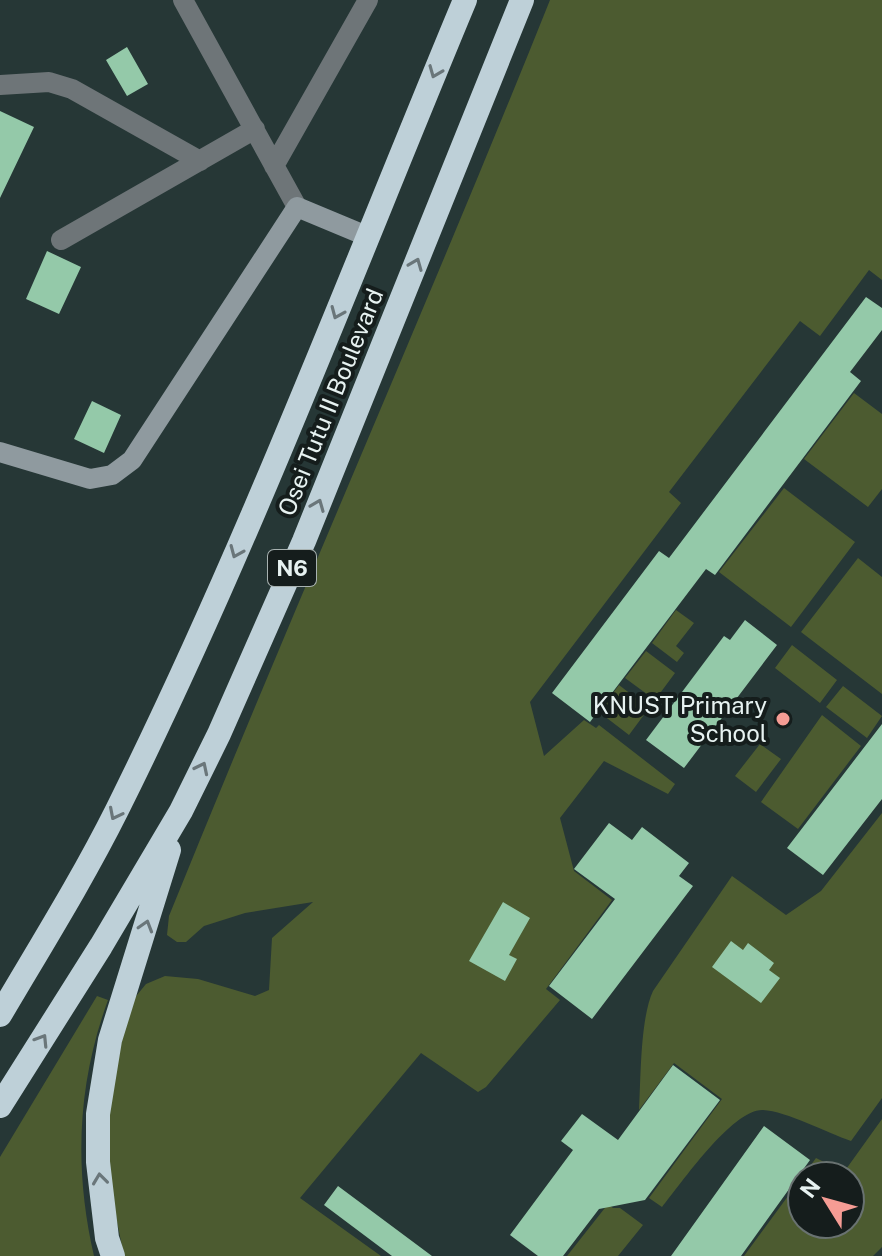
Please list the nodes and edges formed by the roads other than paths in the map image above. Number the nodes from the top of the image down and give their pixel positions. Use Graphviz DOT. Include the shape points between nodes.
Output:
graph roads {
  1 [pos="183,0"];
  2 [pos="368,0"];
  3 [pos="465,0"];
  4 [pos="522,0"];
  5 [pos="0,85"];
  6 [pos="255,129"];
  7 [pos="200,161"];
  8 [pos="274,166"];
  9 [pos="297,207"];
  10 [pos="369,237"];
  11 [pos="61,240"];
  12 [pos="0,452"];
  13 [pos="181,811"];
  14 [pos="0,1015"];
  15 [pos="0,1106"];
  16 [pos="113,1256"];
  1 -- 6 [label="street"];
  2 -- 8 [label="street"];
  3 -- 10 [label="highway, Osei Tutu II Boulevard / N6, one-way"];
  13 -- 4 [label="highway, Osei Tutu II Boulevard / N6, one-way" via="248,673"];
  5 -- 7 [label="street" via="49,82 72,89"];
  6 -- 7 [label="street"];
  6 -- 8 [label="street"];
  7 -- 11 [label="street"];
  8 -- 9 [label="street"];
  9 -- 10 [label="street"];
  9 -- 12 [label="street" via="132,460 112,475 90,479"];
  10 -- 14 [label="highway, Osei Tutu II Boulevard / N6, one-way" via="214,602 122,799"];
  15 -- 13 [label="highway, Osei Tutu II Boulevard / N6, one-way"];
  16 -- 13 [label="highway, one-way" via="98,1162 98,1114 110,1040"];
}
